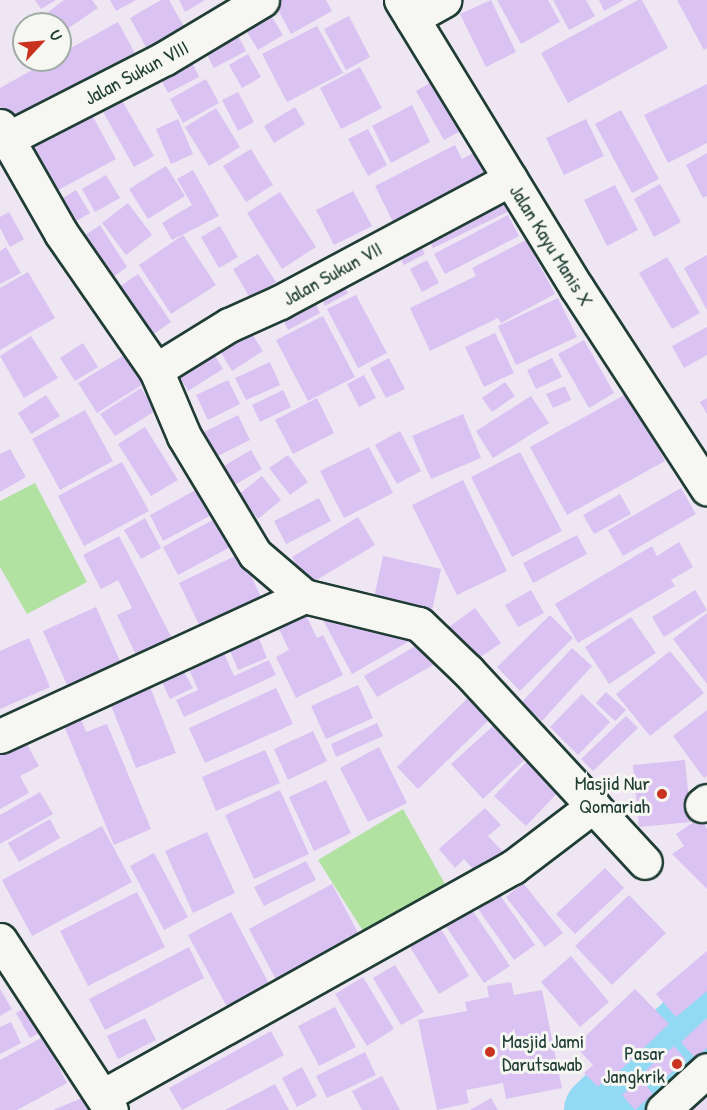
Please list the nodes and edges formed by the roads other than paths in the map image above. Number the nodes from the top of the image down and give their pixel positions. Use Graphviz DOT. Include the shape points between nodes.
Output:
graph roads {
  1 [pos="262,0"];
  2 [pos="444,0"];
  3 [pos="406,9"];
  4 [pos="6,148"];
  5 [pos="510,179"];
  6 [pos="156,370"];
  7 [pos="707,488"];
  8 [pos="304,596"];
  9 [pos="0,736"];
  10 [pos="593,806"];
  11 [pos="645,862"];
  12 [pos="0,940"];
  13 [pos="707,1070"];
  14 [pos="107,1103"];
  15 [pos="663,1110"];
  1 -- 4 [label="street, Jalan Sukun VIII"];
  2 -- 3 [label="street"];
  3 -- 5 [label="street, Jalan Kayu Manis X"];
  4 -- 6 [label="street"];
  5 -- 6 [label="street, Jalan Sukun VII" via="280,302 229,325"];
  5 -- 7 [label="street, Jalan Kayu Manis X"];
  6 -- 8 [label="street" via="184,436 255,554"];
  8 -- 9 [label="street"];
  8 -- 10 [label="street" via="419,624 468,670"];
  10 -- 11 [label="street"];
  10 -- 14 [label="street" via="513,867"];
  12 -- 14 [label="street"];
  13 -- 15 [label="street"];
}
